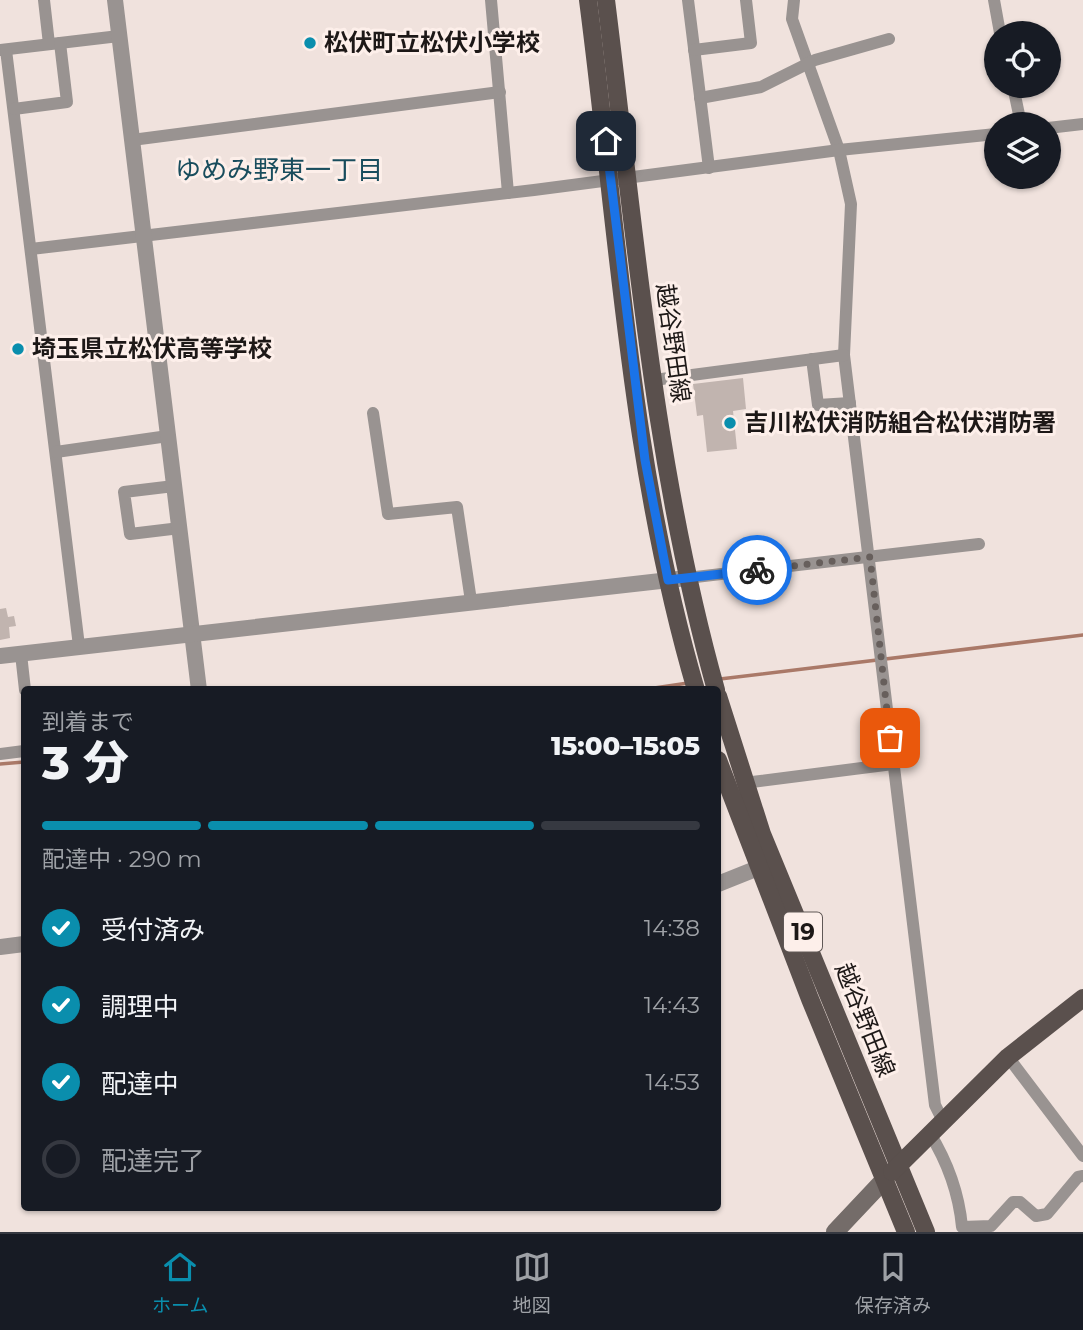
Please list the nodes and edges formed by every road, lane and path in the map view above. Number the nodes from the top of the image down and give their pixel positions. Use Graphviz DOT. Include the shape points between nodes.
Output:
graph roads {
  1 [pos="44,0"];
  2 [pos="115,0"];
  3 [pos="491,0"];
  4 [pos="588,0"];
  5 [pos="606,0"];
  6 [pos="688,0"];
  7 [pos="746,0"];
  8 [pos="794,0"];
  9 [pos="994,0"];
  10 [pos="998,21"];
  11 [pos="119,36"];
  12 [pos="889,39"];
  13 [pos="54,44"];
  14 [pos="3,50"];
  15 [pos="694,50"];
  16 [pos="807,65"];
  17 [pos="500,92"];
  18 [pos="700,98"];
  19 [pos="14,109"];
  20 [pos="1083,124"];
  21 [pos="1061,127"];
  22 [pos="984,135"];
  23 [pos="132,140"];
  24 [pos="839,150"];
  25 [pos="709,168"];
  26 [pos="619,179"];
  27 [pos="508,193"];
  28 [pos="144,234"];
  29 [pos="31,249"];
  30 [pos="844,355"];
  31 [pos="812,359"];
  32 [pos="654,380"];
  33 [pos="850,403"];
  34 [pos="373,413"];
  35 [pos="168,436"];
  36 [pos="56,452"];
  37 [pos="174,486"];
  38 [pos="180,528"];
  39 [pos="979,544"];
  40 [pos="870,557"];
  41 [pos="687,578"];
  42 [pos="668,580"];
  43 [pos="471,601"];
  44 [pos="192,632"];
  45 [pos="79,646"];
  46 [pos="21,654"];
  47 [pos="0,656"];
  48 [pos="25,686"];
  49 [pos="199,686"];
  50 [pos="695,686"];
  51 [pos="715,686"];
  52 [pos="721,706"];
  53 [pos="21,751"];
  54 [pos="0,754"];
  55 [pos="893,764"];
  56 [pos="721,768"];
  57 [pos="744,783"];
  58 [pos="758,868"];
  59 [pos="721,883"];
  60 [pos="21,944"];
  61 [pos="0,947"];
  62 [pos="1083,998"];
  63 [pos="1008,1057"];
  64 [pos="942,1119"];
  65 [pos="929,1132"];
  66 [pos="1083,1156"];
  67 [pos="898,1166"];
  68 [pos="1083,1176"];
  69 [pos="884,1180"];
  70 [pos="835,1232"];
  71 [pos="906,1232"];
  72 [pos="926,1232"];
  1 -- 13 [label="street"];
  2 -- 11 [label="street"];
  3 -- 17 [label="street"];
  4 -- 26 [label="main road, 越谷野田線"];
  5 -- 26 [label="main road, 越谷野田線"];
  6 -- 15 [label="street"];
  7 -- 15 [label="street" via="751,43"];
  8 -- 16 [label="street" via="792,19"];
  9 -- 10 [label="street"];
  11 -- 13 [label="street"];
  11 -- 23 [label="street"];
  12 -- 16 [label="street"];
  13 -- 14 [label="street"];
  13 -- 19 [label="street" via="67,102"];
  14 -- 19 [label="street"];
  15 -- 18 [label="street"];
  16 -- 18 [label="street" via="761,88"];
  16 -- 24 [label="street"];
  17 -- 23 [label="street"];
  17 -- 27 [label="street"];
  18 -- 25 [label="street"];
  19 -- 29 [label="street"];
  20 -- 21 [label="street"];
  22 -- 24 [label="street"];
  23 -- 28 [label="street"];
  24 -- 25 [label="street"];
  24 -- 30 [label="street" via="851,204"];
  25 -- 26 [label="street"];
  26 -- 27 [label="street"];
  26 -- 32 [label="main road, 越谷野田線"];
  26 -- 42 [label="main road, 越谷野田線" via="645,460"];
  27 -- 28 [label="street"];
  28 -- 29 [label="street"];
  28 -- 35 [label="street"];
  29 -- 36 [label="street"];
  30 -- 31 [label="street"];
  30 -- 33 [label="street"];
  31 -- 32 [label="street"];
  31 -- 33 [label="street" via="818,405"];
  32 -- 41 [label="main road, 越谷野田線"];
  33 -- 40 [label="street"];
  34 -- 43 [label="street" via="388,514 457,507"];
  35 -- 36 [label="street"];
  35 -- 37 [label="street"];
  36 -- 45 [label="street"];
  37 -- 38 [label="street"];
  37 -- 38 [label="street" via="124,492 130,534"];
  38 -- 44 [label="street"];
  39 -- 40 [label="street"];
  40 -- 41 [label="street"];
  40 -- 55 [label="street"];
  41 -- 42 [label="street"];
  41 -- 51 [label="main road, 越谷野田線"];
  42 -- 43 [label="street"];
  42 -- 50 [label="main road, 越谷野田線"];
  43 -- 44 [label="street"];
  44 -- 45 [label="street"];
  44 -- 49 [label="street"];
  45 -- 46 [label="street"];
  46 -- 47 [label="street"];
  46 -- 48 [label="street"];
  52 -- 57 [label="main road, 越谷野田線 / 19"];
  53 -- 54 [label="street"];
  55 -- 57 [label="street"];
  55 -- 64 [label="street" via="935,1105"];
  56 -- 58 [label="main road, 越谷野田線 / 19"];
  57 -- 67 [label="main road, 越谷野田線 / 19"];
  58 -- 59 [label="street"];
  58 -- 69 [label="main road, 越谷野田線 / 19"];
  60 -- 61 [label="street"];
  62 -- 63 [label="main road"];
  63 -- 64 [label="main road"];
  63 -- 66 [label="street"];
  64 -- 65 [label="main road"];
  65 -- 67 [label="main road"];
  65 -- 68 [label="street" via="960,1204 962,1227 992,1226 1013,1202 1020,1202 1036,1216 1047,1214"];
  67 -- 69 [label="main road"];
  67 -- 72 [label="main road, 越谷野田線 / 19"];
  69 -- 70 [label="main road"];
  69 -- 71 [label="main road, 越谷野田線 / 19"];
}
